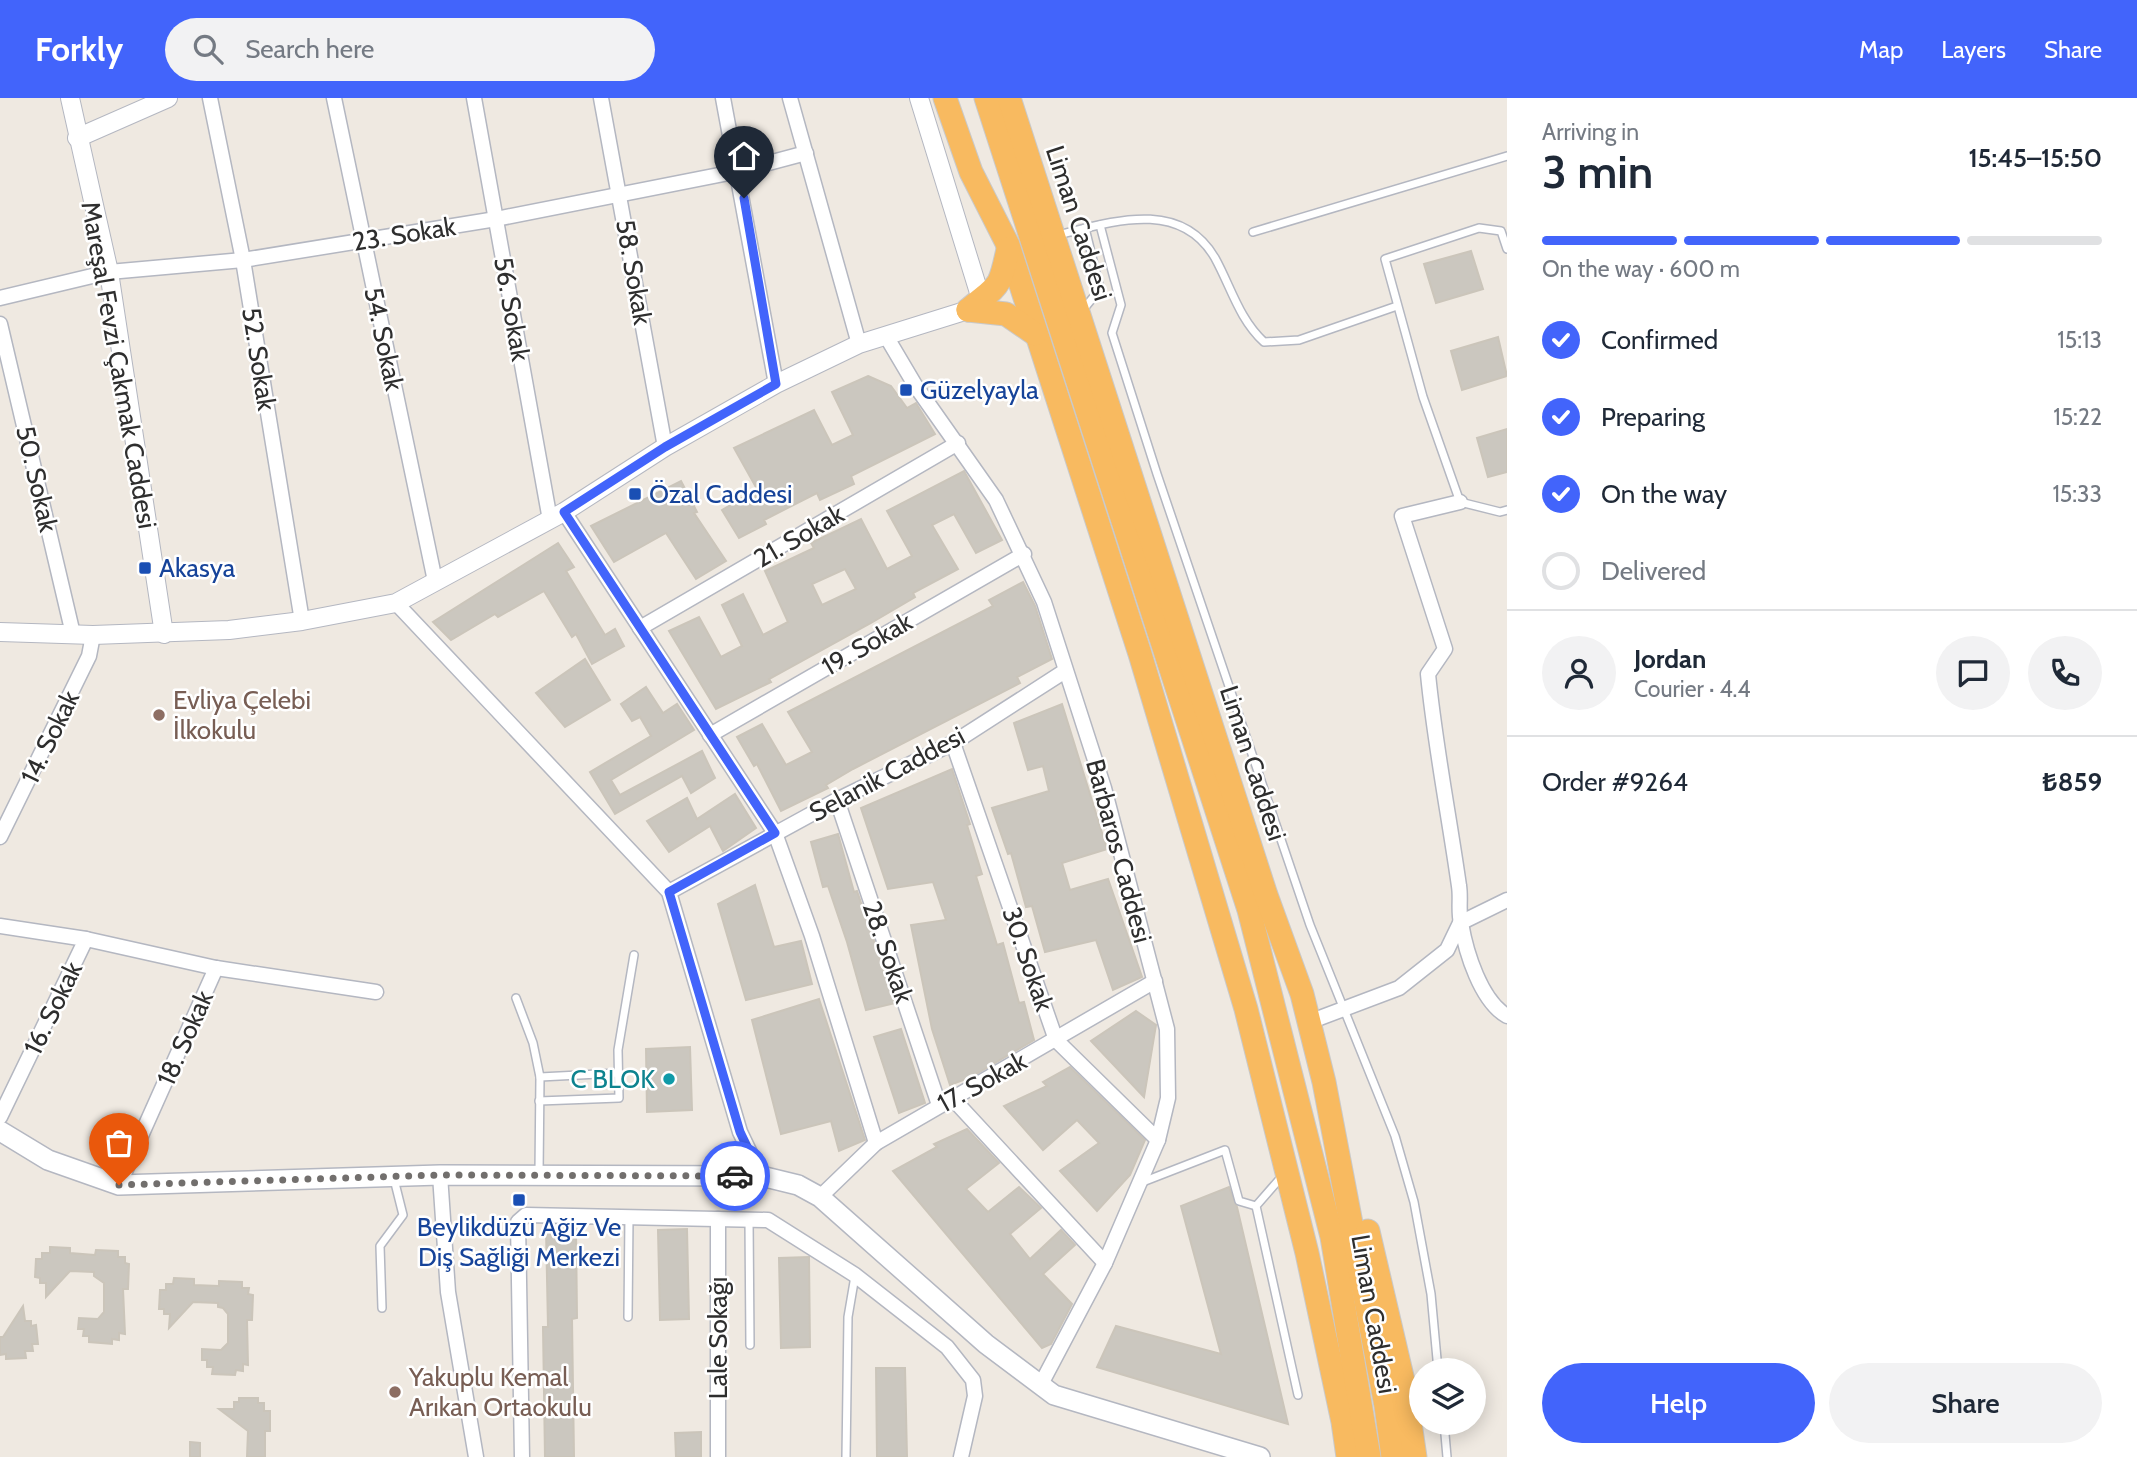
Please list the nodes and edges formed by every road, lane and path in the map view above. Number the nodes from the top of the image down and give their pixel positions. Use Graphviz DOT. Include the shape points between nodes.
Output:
graph roads {
  1 [pos="70,98"];
  2 [pos="168,98"];
  3 [pos="210,98"];
  4 [pos="334,98"];
  5 [pos="474,98"];
  6 [pos="601,98"];
  7 [pos="723,98"];
  8 [pos="790,98"];
  9 [pos="919,98"];
  10 [pos="945,98"];
  11 [pos="961,98"];
  12 [pos="986,98"];
  13 [pos="1009,98"];
  14 [pos="77,138"];
  15 [pos="806,153"];
  16 [pos="1507,156"];
  17 [pos="739,172"];
  18 [pos="620,193"];
  19 [pos="496,219"];
  20 [pos="1100,225"];
  21 [pos="1085,229"];
  22 [pos="1253,232"];
  23 [pos="1054,236"];
  24 [pos="363,241"];
  25 [pos="1008,245"];
  26 [pos="1507,248"];
  27 [pos="243,260"];
  28 [pos="109,272"];
  29 [pos="0,298"];
  30 [pos="974,304"];
  31 [pos="1397,306"];
  32 [pos="1079,314"];
  33 [pos="0,324"];
  34 [pos="1035,334"];
  35 [pos="886,336"];
  36 [pos="859,344"];
  37 [pos="776,384"];
  38 [pos="958,443"];
  39 [pos="665,447"];
  40 [pos="1460,502"];
  41 [pos="1507,510"];
  42 [pos="557,516"];
  43 [pos="1024,554"];
  44 [pos="435,581"];
  45 [pos="396,603"];
  46 [pos="302,621"];
  47 [pos="640,628"];
  48 [pos="0,632"];
  49 [pos="73,634"];
  50 [pos="164,634"];
  51 [pos="93,635"];
  52 [pos="1065,671"];
  53 [pos="710,735"];
  54 [pos="953,743"];
  55 [pos="837,800"];
  56 [pos="775,833"];
  57 [pos="0,837"];
  58 [pos="669,892"];
  59 [pos="1507,901"];
  60 [pos="1460,923"];
  61 [pos="0,926"];
  62 [pos="86,939"];
  63 [pos="634,955"];
  64 [pos="216,968"];
  65 [pos="1155,981"];
  66 [pos="376,992"];
  67 [pos="516,998"];
  68 [pos="1346,1009"];
  69 [pos="1507,1016"];
  70 [pos="1308,1022"];
  71 [pos="1056,1040"];
  72 [pos="618,1073"];
  73 [pos="540,1077"];
  74 [pos="1324,1082"];
  75 [pos="540,1101"];
  76 [pos="946,1102"];
  77 [pos="0,1117"];
  78 [pos="0,1131"];
  79 [pos="1158,1140"];
  80 [pos="876,1143"];
  81 [pos="1287,1171"];
  82 [pos="539,1174"];
  83 [pos="440,1175"];
  84 [pos="394,1176"];
  85 [pos="761,1176"];
  86 [pos="1139,1183"];
  87 [pos="119,1185"];
  88 [pos="820,1197"];
  89 [pos="1256,1206"];
  90 [pos="629,1217"];
  91 [pos="718,1219"];
  92 [pos="749,1220"];
  93 [pos="1105,1263"];
  94 [pos="855,1275"];
  95 [pos="382,1308"];
  96 [pos="628,1317"];
  97 [pos="750,1345"];
  98 [pos="1437,1358"];
  99 [pos="1040,1386"];
  100 [pos="1298,1395"];
  101 [pos="1345,1429"];
  102 [pos="1445,1435"];
  103 [pos="476,1457"];
  104 [pos="522,1457"];
  105 [pos="718,1457"];
  106 [pos="846,1457"];
  107 [pos="961,1457"];
  108 [pos="1260,1457"];
  109 [pos="1331,1457"];
  110 [pos="1348,1457"];
  111 [pos="1369,1457"];
  112 [pos="1393,1457"];
  113 [pos="1415,1457"];
  114 [pos="1447,1457"];
  1 -- 14 [label="street, Mareşal Fevzi Çakmak Caddesi"];
  2 -- 14 [label="street"];
  3 -- 27 [label="street, 52. Sokak"];
  4 -- 24 [label="street, 54. Sokak"];
  5 -- 19 [label="street, 56. Sokak"];
  6 -- 18 [label="street, 58. Sokak"];
  7 -- 17 [label="street"];
  8 -- 15 [label="street"];
  9 -- 30 [label="street"];
  10 -- 25 [label="highway" via="971,172"];
  11 -- 25 [label="highway"];
  12 -- 111 [label="highway, Liman Caddesi" via="1249,910 1332,1237"];
  13 -- 23 [label="highway, Liman Caddesi"];
  14 -- 28 [label="street, Mareşal Fevzi Çakmak Caddesi"];
  15 -- 17 [label="street, 23. Sokak"];
  15 -- 36 [label="street"];
  16 -- 22 [label="lane"];
  17 -- 18 [label="street, 23. Sokak"];
  17 -- 37 [label="street"];
  18 -- 19 [label="street, 23. Sokak"];
  18 -- 39 [label="street, 58. Sokak"];
  19 -- 24 [label="street, 23. Sokak"];
  19 -- 42 [label="street, 56. Sokak"];
  20 -- 21 [label="lane"];
  20 -- 31 [label="lane" via="1140,217 1172,222 1196,237 1214,257 1252,330 1264,342 1299,340"];
  20 -- 68 [label="lane" via="1121,305 1112,332 1310,925"];
  21 -- 23 [label="lane"];
  21 -- 32 [label="lane" via="1100,289"];
  23 -- 32 [label="highway, Liman Caddesi"];
  24 -- 27 [label="street, 23. Sokak"];
  24 -- 44 [label="street, 54. Sokak"];
  25 -- 30 [label="highway" via="1000,282"];
  25 -- 34 [label="highway"];
  26 -- 31 [label="lane" via="1501,231 1479,228 1385,259"];
  27 -- 28 [label="street, 23. Sokak"];
  27 -- 46 [label="street, 52. Sokak"];
  28 -- 29 [label="street, 23. Sokak"];
  28 -- 50 [label="street, Mareşal Fevzi Çakmak Caddesi"];
  30 -- 34 [label="highway" via="1006,314"];
  30 -- 35 [label="street"];
  31 -- 40 [label="lane"];
  32 -- 70 [label="highway, Liman Caddesi"];
  33 -- 49 [label="street, 50. Sokak"];
  34 -- 81 [label="highway" via="1144,667 1243,997"];
  35 -- 36 [label="street"];
  35 -- 38 [label="street, Barbaros Caddesi"];
  36 -- 37 [label="street"];
  37 -- 39 [label="street"];
  38 -- 43 [label="street, Barbaros Caddesi" via="996,500"];
  38 -- 47 [label="street, 21. Sokak"];
  39 -- 42 [label="street"];
  40 -- 41 [label="lane"];
  40 -- 60 [label="street" via="1402,516 1444,649 1428,674 1460,888"];
  42 -- 44 [label="street"];
  42 -- 47 [label="street"];
  43 -- 52 [label="street, Barbaros Caddesi"];
  43 -- 53 [label="street, 19. Sokak"];
  44 -- 45 [label="street"];
  45 -- 46 [label="street"];
  45 -- 58 [label="street"];
  46 -- 50 [label="street"];
  47 -- 53 [label="street"];
  48 -- 49 [label="street"];
  49 -- 51 [label="street"];
  50 -- 51 [label="street"];
  51 -- 57 [label="street, 14. Sokak" via="89,656"];
  52 -- 54 [label="street, Selanik Caddesi"];
  52 -- 65 [label="street, Barbaros Caddesi" via="1104,788"];
  53 -- 56 [label="street"];
  54 -- 55 [label="street, Selanik Caddesi"];
  54 -- 71 [label="street, 30. Sokak"];
  55 -- 56 [label="street, Selanik Caddesi"];
  55 -- 76 [label="street, 28. Sokak"];
  56 -- 58 [label="street, Selanik Caddesi"];
  56 -- 80 [label="street"];
  58 -- 85 [label="street" via="740,1132"];
  59 -- 60 [label="street"];
  60 -- 68 [label="street" via="1447,950 1399,988"];
  60 -- 69 [label="street" via="1494,1009"];
  61 -- 62 [label="street, 16. Sokak"];
  62 -- 64 [label="street"];
  62 -- 77 [label="street, 16. Sokak"];
  63 -- 72 [label="lane"];
  64 -- 66 [label="street"];
  64 -- 87 [label="street, 18. Sokak"];
  65 -- 71 [label="street, 17. Sokak"];
  65 -- 79 [label="street, Barbaros Caddesi" via="1167,1029 1168,1098"];
  67 -- 73 [label="lane"];
  68 -- 70 [label="street"];
  68 -- 98 [label="lane" via="1395,1136 1414,1202"];
  70 -- 74 [label="highway, Liman Caddesi"];
  71 -- 76 [label="street, 17. Sokak"];
  71 -- 79 [label="street, 30. Sokak"];
  72 -- 73 [label="lane"];
  72 -- 75 [label="lane" via="620,1098"];
  73 -- 75 [label="lane"];
  74 -- 112 [label="highway, Liman Caddesi"];
  74 -- 113 [label="highway" via="1348,1147 1405,1389"];
  75 -- 82 [label="lane"];
  76 -- 80 [label="street, 17. Sokak"];
  76 -- 93 [label="street, 28. Sokak"];
  78 -- 87 [label="main road" via="48,1160"];
  79 -- 86 [label="street, Barbaros Caddesi"];
  80 -- 88 [label="street, 17. Sokak"];
  81 -- 89 [label="lane"];
  81 -- 101 [label="highway"];
  82 -- 83 [label="main road"];
  82 -- 85 [label="main road"];
  83 -- 84 [label="main road"];
  83 -- 103 [label="street" via="448,1292"];
  84 -- 87 [label="main road"];
  84 -- 95 [label="lane" via="403,1215 380,1246"];
  85 -- 88 [label="main road" via="798,1185"];
  86 -- 89 [label="lane" via="1225,1150 1239,1201"];
  86 -- 93 [label="street, Barbaros Caddesi"];
  88 -- 99 [label="main road"];
  89 -- 100 [label="lane"];
  90 -- 91 [label="street"];
  90 -- 96 [label="lane"];
  90 -- 104 [label="street" via="526,1215 518,1222"];
  91 -- 92 [label="street"];
  91 -- 105 [label="street, Lale Sokağı"];
  92 -- 94 [label="street" via="768,1220"];
  92 -- 97 [label="lane"];
  93 -- 99 [label="street, Barbaros Caddesi"];
  94 -- 106 [label="lane" via="848,1317"];
  94 -- 107 [label="street" via="947,1348 973,1380 975,1396"];
  99 -- 108 [label="main road" via="1054,1395"];
  101 -- 109 [label="highway"];
  101 -- 110 [label="highway"];
  102 -- 114 [label="lane"];
}
